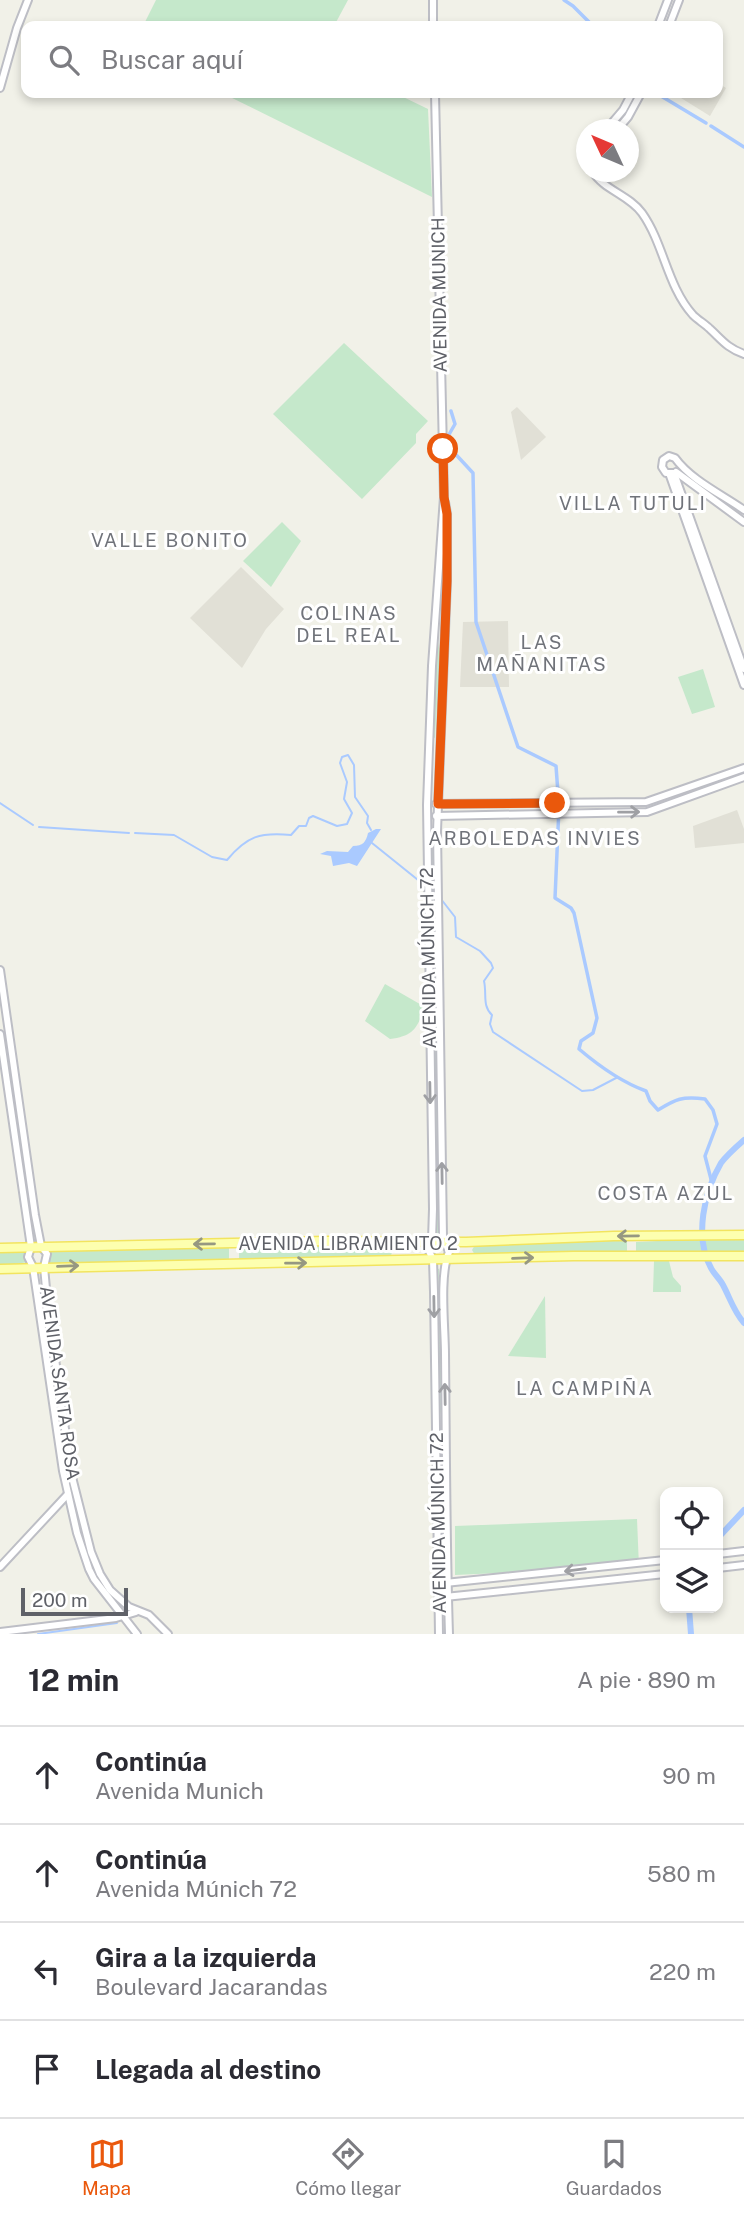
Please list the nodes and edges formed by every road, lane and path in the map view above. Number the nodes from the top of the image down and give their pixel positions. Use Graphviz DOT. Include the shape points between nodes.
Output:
graph roads {
  1 [pos="28,0"];
  2 [pos="433,0"];
  3 [pos="668,0"];
  4 [pos="679,0"];
  5 [pos="433,21"];
  6 [pos="660,21"];
  7 [pos="671,21"];
  8 [pos="0,88"];
  9 [pos="435,98"];
  10 [pos="629,98"];
  11 [pos="638,98"];
  12 [pos="616,119"];
  13 [pos="626,119"];
  14 [pos="604,182"];
  15 [pos="744,354"];
  16 [pos="674,471"];
  17 [pos="444,497"];
  18 [pos="744,510"];
  19 [pos="744,522"];
  20 [pos="447,581"];
  21 [pos="438,585"];
  22 [pos="744,669"];
  23 [pos="744,685"];
  24 [pos="744,768"];
  25 [pos="744,777"];
  26 [pos="438,804"];
  27 [pos="427,805"];
  28 [pos="427,815"];
  29 [pos="437,816"];
  30 [pos="438,899"];
  31 [pos="427,903"];
  32 [pos="438,914"];
  33 [pos="0,970"];
  34 [pos="0,1034"];
  35 [pos="744,1235"];
  36 [pos="432,1240"];
  37 [pos="392,1241"];
  38 [pos="444,1241"];
  39 [pos="475,1242"];
  40 [pos="36,1246"];
  41 [pos="0,1248"];
  42 [pos="744,1256"];
  43 [pos="390,1260"];
  44 [pos="433,1260"];
  45 [pos="445,1260"];
  46 [pos="477,1260"];
  47 [pos="33,1266"];
  48 [pos="44,1267"];
  49 [pos="0,1269"];
  50 [pos="68,1494"];
  51 [pos="744,1551"];
  52 [pos="723,1554"];
  53 [pos="660,1560"];
  54 [pos="744,1565"];
  55 [pos="0,1567"];
  56 [pos="723,1567"];
  57 [pos="660,1575"];
  58 [pos="439,1583"];
  59 [pos="448,1583"];
  60 [pos="439,1597"];
  61 [pos="448,1597"];
  62 [pos="138,1611"];
  63 [pos="124,1616"];
  64 [pos="159,1626"];
  65 [pos="0,1632"];
  66 [pos="137,1634"];
  67 [pos="158,1634"];
  68 [pos="168,1634"];
  69 [pos="439,1634"];
  70 [pos="449,1634"];
  1 -- 8 [label="main road"];
  2 -- 5 [label="main road"];
  3 -- 6 [label="main road"];
  4 -- 7 [label="main road"];
  9 -- 17 [label="main road, AVENIDA MUNICH"];
  10 -- 12 [label="main road"];
  11 -- 13 [label="main road"];
  14 -- 15 [label="main road" via="644,215 693,315 725,346"];
  16 -- 18 [label="main road"];
  16 -- 19 [label="main road"];
  16 -- 22 [label="main road"];
  16 -- 23 [label="main road"];
  17 -- 20 [label="main road, AVENIDA MÚNICH 72"];
  17 -- 21 [label="main road, AVENIDA MÚNICH 72"];
  20 -- 21 [label="main road"];
  20 -- 26 [label="main road, AVENIDA MÚNICH 72"];
  21 -- 27 [label="main road, AVENIDA MÚNICH 72"];
  24 -- 26 [label="main road" via="646,802"];
  29 -- 25 [label="main road, one-way" via="647,812"];
  26 -- 27 [label="main road"];
  26 -- 29 [label="main road, AVENIDA MÚNICH 72"];
  27 -- 28 [label="main road, AVENIDA MÚNICH 72"];
  28 -- 29 [label="main road"];
  28 -- 31 [label="main road, AVENIDA MÚNICH 72"];
  29 -- 30 [label="main road, AVENIDA MÚNICH 72"];
  30 -- 31 [label="main road"];
  30 -- 32 [label="main road, AVENIDA MÚNICH 72"];
  31 -- 32 [label="main road"];
  31 -- 36 [label="main road, AVENIDA MÚNICH 72, one-way"];
  38 -- 32 [label="main road, AVENIDA MÚNICH 72, one-way"];
  33 -- 40 [label="main road, AVENIDA SANTA ROSA"];
  34 -- 40 [label="main road, AVENIDA SANTA ROSA"];
  35 -- 39 [label="main road, AVENIDA LIBRAMIENTO 2, one-way"];
  36 -- 37 [label="main road, AVENIDA LIBRAMIENTO 2"];
  36 -- 38 [label="main road, AVENIDA LIBRAMIENTO 2"];
  36 -- 44 [label="main road, AVENIDA MÚNICH 72" via="429,1251"];
  37 -- 40 [label="main road, AVENIDA LIBRAMIENTO 2, one-way"];
  37 -- 43 [label="main road" via="396,1253"];
  38 -- 39 [label="main road, AVENIDA LIBRAMIENTO 2"];
  38 -- 45 [label="main road, AVENIDA MÚNICH 72" via="448,1249"];
  39 -- 46 [label="main road" via="471,1251"];
  40 -- 41 [label="main road, AVENIDA LIBRAMIENTO 2"];
  40 -- 47 [label="main road, AVENIDA SANTA ROSA" via="28,1257"];
  40 -- 48 [label="main road, AVENIDA SANTA ROSA" via="47,1254"];
  46 -- 42 [label="main road, AVENIDA LIBRAMIENTO 2, one-way"];
  43 -- 44 [label="main road, AVENIDA LIBRAMIENTO 2"];
  48 -- 43 [label="main road, AVENIDA LIBRAMIENTO 2, one-way"];
  44 -- 45 [label="main road, AVENIDA LIBRAMIENTO 2"];
  44 -- 58 [label="main road, AVENIDA MÚNICH 72, one-way"];
  45 -- 46 [label="main road, AVENIDA LIBRAMIENTO 2"];
  59 -- 45 [label="main road, AVENIDA MÚNICH 72, one-way"];
  47 -- 48 [label="main road, AVENIDA LIBRAMIENTO 2"];
  47 -- 49 [label="main road, AVENIDA LIBRAMIENTO 2"];
  47 -- 50 [label="main road, AVENIDA SANTA ROSA"];
  48 -- 62 [label="main road, AVENIDA SANTA ROSA" via="73,1481 84,1530 104,1581"];
  50 -- 55 [label="main road"];
  50 -- 63 [label="main road, AVENIDA SANTA ROSA" via="89,1569"];
  51 -- 52 [label="main road"];
  53 -- 59 [label="main road, one-way"];
  54 -- 56 [label="main road"];
  57 -- 61 [label="main road"];
  58 -- 59 [label="main road"];
  58 -- 60 [label="main road, AVENIDA MÚNICH 72"];
  59 -- 61 [label="main road, AVENIDA MÚNICH 72"];
  60 -- 61 [label="main road"];
  60 -- 69 [label="main road, AVENIDA MÚNICH 72"];
  61 -- 70 [label="main road, AVENIDA MÚNICH 72"];
  62 -- 63 [label="main road"];
  62 -- 64 [label="main road, AVENIDA SANTA ROSA"];
  63 -- 65 [label="main road"];
  63 -- 66 [label="main road, AVENIDA SANTA ROSA"];
  64 -- 67 [label="main road"];
  64 -- 68 [label="main road, AVENIDA SANTA ROSA"];
}
